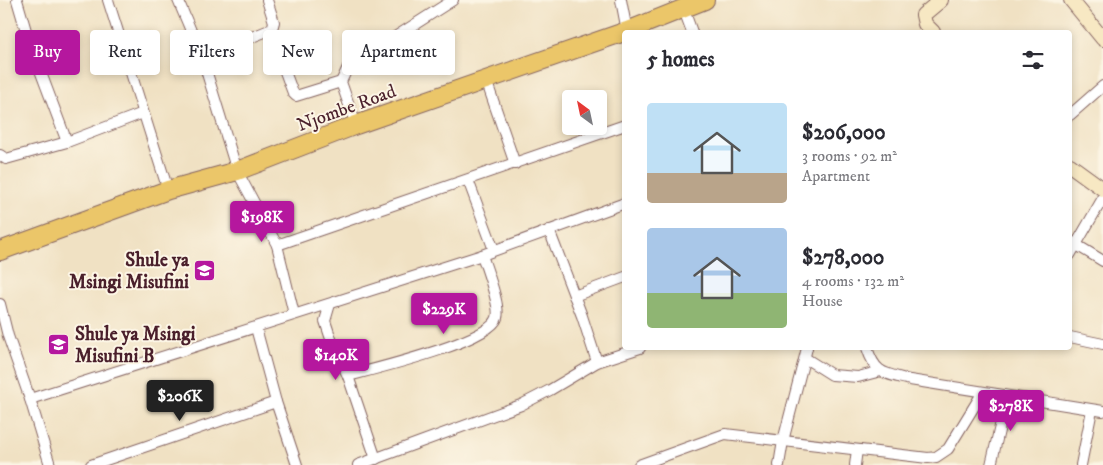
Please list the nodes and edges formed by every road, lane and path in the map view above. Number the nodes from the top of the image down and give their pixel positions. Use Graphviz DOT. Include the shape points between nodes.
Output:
graph roads {
  1 [pos="17,0"];
  2 [pos="108,0"];
  3 [pos="178,0"];
  4 [pos="267,0"];
  5 [pos="453,0"];
  6 [pos="620,0"];
  7 [pos="705,0"];
  8 [pos="941,0"];
  9 [pos="1071,0"];
  10 [pos="684,10"];
  11 [pos="191,30"];
  12 [pos="627,30"];
  13 [pos="630,30"];
  14 [pos="691,30"];
  15 [pos="931,30"];
  16 [pos="622,33"];
  17 [pos="253,37"];
  18 [pos="1103,39"];
  19 [pos="208,75"];
  20 [pos="286,75"];
  21 [pos="486,80"];
  22 [pos="341,82"];
  23 [pos="1103,86"];
  24 [pos="143,113"];
  25 [pos="1072,113"];
  26 [pos="356,125"];
  27 [pos="622,126"];
  28 [pos="67,142"];
  29 [pos="0,155"];
  30 [pos="515,164"];
  31 [pos="1072,167"];
  32 [pos="237,171"];
  33 [pos="468,180"];
  34 [pos="168,190"];
  35 [pos="1103,190"];
  36 [pos="1103,198"];
  37 [pos="622,204"];
  38 [pos="549,230"];
  39 [pos="277,245"];
  40 [pos="1072,247"];
  41 [pos="494,250"];
  42 [pos="0,252"];
  43 [pos="482,255"];
  44 [pos="1103,261"];
  45 [pos="622,278"];
  46 [pos="574,296"];
  47 [pos="0,304"];
  48 [pos="330,304"];
  49 [pos="294,314"];
  50 [pos="256,328"];
  51 [pos="4,337"];
  52 [pos="1072,337"];
  53 [pos="1103,344"];
  54 [pos="634,350"];
  55 [pos="868,350"];
  56 [pos="806,353"];
  57 [pos="597,362"];
  58 [pos="881,372"];
  59 [pos="348,376"];
  60 [pos="983,392"];
  61 [pos="1007,396"];
  62 [pos="30,399"];
  63 [pos="276,402"];
  64 [pos="1092,410"];
  65 [pos="1103,411"];
  66 [pos="783,442"];
  67 [pos="857,450"];
  68 [pos="376,459"];
  69 [pos="50,465"];
  70 [pos="91,465"];
  71 [pos="297,465"];
  72 [pos="358,465"];
  73 [pos="639,465"];
  74 [pos="780,465"];
  75 [pos="855,465"];
  76 [pos="991,465"];
  77 [pos="1081,465"];
  1 -- 28 [label="street"];
  2 -- 24 [label="street"];
  3 -- 11 [label="street"];
  4 -- 17 [label="street" via="274,22 272,29"];
  5 -- 22 [label="street" via="348,67"];
  6 -- 12 [label="street"];
  7 -- 10 [label="highway, Njombe Road"];
  8 -- 15 [label="street" via="923,15"];
  9 -- 18 [label="street"];
  10 -- 13 [label="highway, Njombe Road"];
  10 -- 14 [label="street"];
  16 -- 21 [label="highway, Njombe Road"];
  19 -- 32 [label="street"];
  20 -- 22 [label="street" via="296,96"];
  21 -- 26 [label="highway, Njombe Road"];
  21 -- 30 [label="street"];
  22 -- 26 [label="street"];
  23 -- 25 [label="street"];
  24 -- 28 [label="street"];
  24 -- 34 [label="street"];
  26 -- 32 [label="highway, Njombe Road"];
  27 -- 30 [label="street"];
  28 -- 29 [label="street" via="6,159"];
  30 -- 33 [label="street"];
  31 -- 35 [label="street"];
  32 -- 34 [label="highway, Njombe Road"];
  32 -- 39 [label="street"];
  33 -- 39 [label="street"];
  33 -- 41 [label="street"];
  34 -- 42 [label="highway, Njombe Road"];
  36 -- 40 [label="street"];
  37 -- 38 [label="street"];
  38 -- 41 [label="street"];
  38 -- 46 [label="street"];
  39 -- 49 [label="street"];
  40 -- 44 [label="street"];
  41 -- 43 [label="street"];
  43 -- 48 [label="street"];
  43 -- 59 [label="street" via="498,313 491,326 465,341"];
  45 -- 46 [label="street"];
  46 -- 57 [label="street"];
  47 -- 51 [label="street"];
  48 -- 49 [label="street"];
  48 -- 59 [label="street" via="325,321"];
  49 -- 50 [label="street"];
  50 -- 62 [label="street"];
  50 -- 63 [label="street"];
  51 -- 62 [label="street"];
  52 -- 53 [label="street"];
  54 -- 57 [label="street"];
  55 -- 58 [label="street" via="873,364"];
  56 -- 58 [label="street" via="832,375 858,377"];
  56 -- 66 [label="street"];
  57 -- 68 [label="street" via="521,405"];
  58 -- 60 [label="street"];
  59 -- 68 [label="street"];
  60 -- 61 [label="street"];
  60 -- 67 [label="street" via="948,449 936,457"];
  61 -- 64 [label="street"];
  61 -- 76 [label="street"];
  62 -- 69 [label="street"];
  63 -- 70 [label="street"];
  63 -- 71 [label="street"];
  64 -- 65 [label="street"];
  64 -- 77 [label="street"];
  66 -- 67 [label="street"];
  66 -- 73 [label="street" via="725,434"];
  66 -- 74 [label="street"];
  67 -- 75 [label="street"];
  68 -- 72 [label="street"];
}
